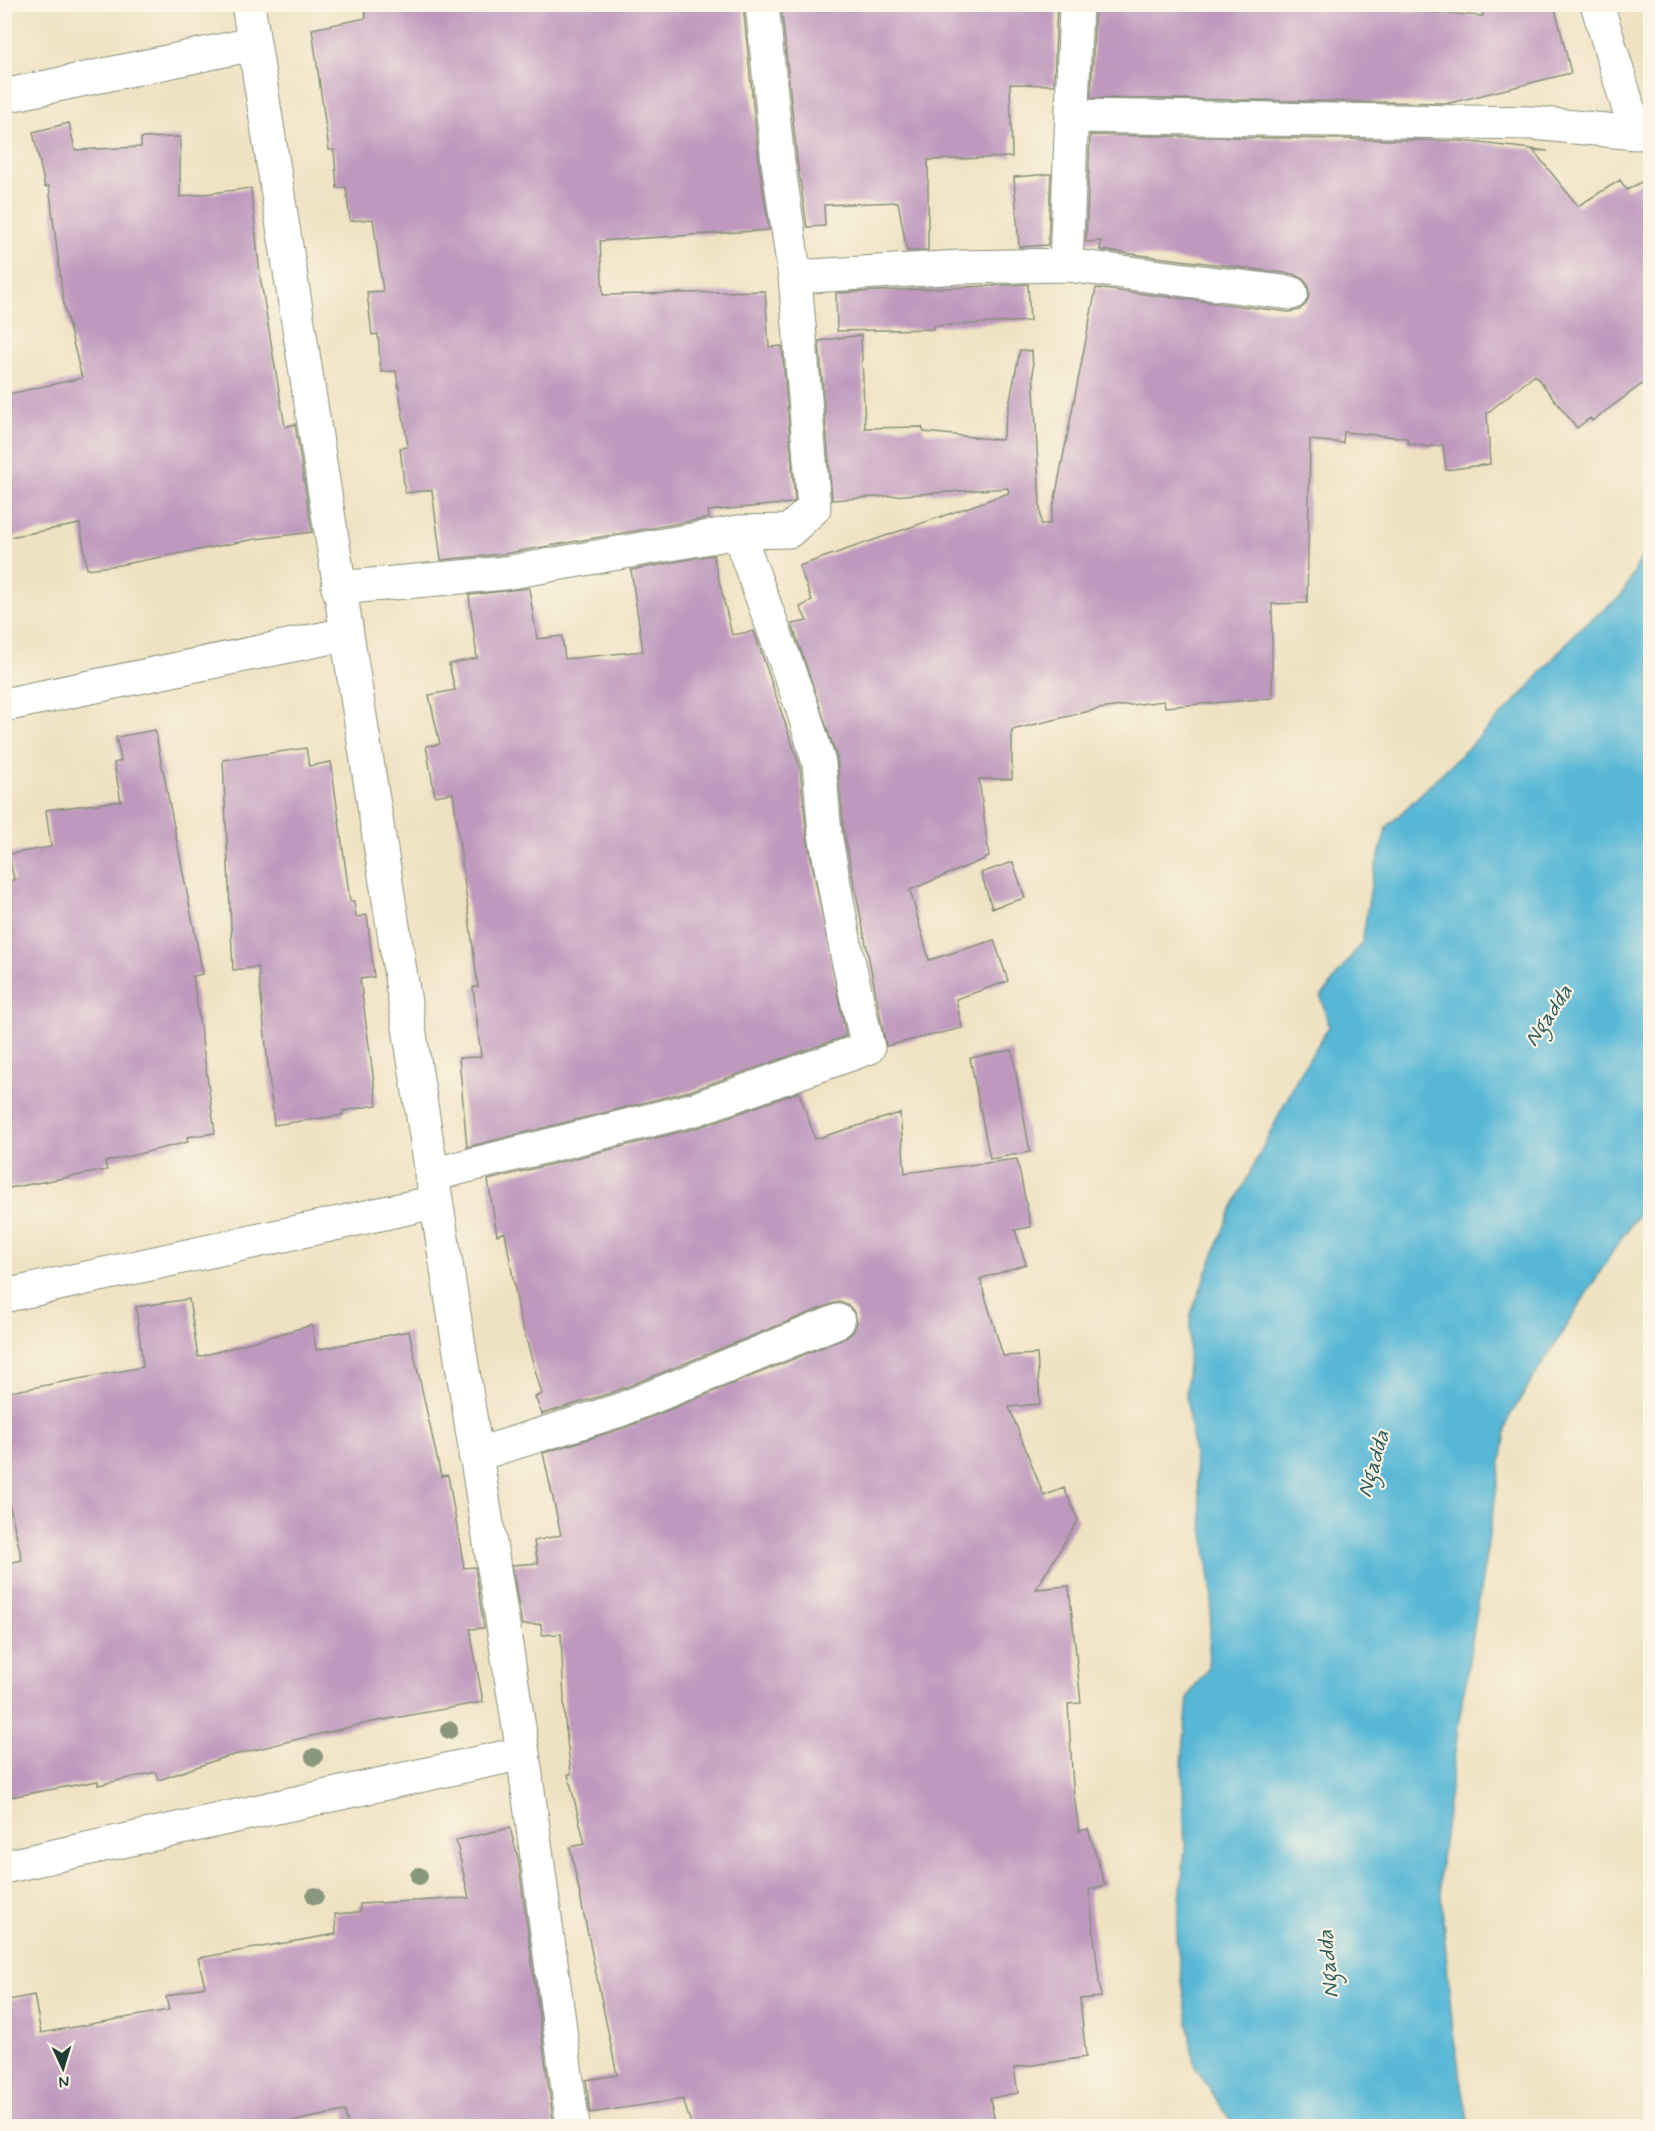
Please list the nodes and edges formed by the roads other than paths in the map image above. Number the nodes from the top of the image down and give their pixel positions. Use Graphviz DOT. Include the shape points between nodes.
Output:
graph roads {
  1 [pos="248,4"];
  2 [pos="762,4"];
  3 [pos="1076,4"];
  4 [pos="1597,4"];
  5 [pos="253,44"];
  6 [pos="4,96"];
  7 [pos="1074,116"];
  8 [pos="1066,265"];
  9 [pos="795,278"];
  10 [pos="1291,293"];
  11 [pos="738,532"];
  12 [pos="338,588"];
  13 [pos="346,634"];
  14 [pos="4,705"];
  15 [pos="433,1188"];
  16 [pos="4,1296"];
  17 [pos="838,1321"];
  18 [pos="475,1455"];
  19 [pos="522,1753"];
  20 [pos="4,1867"];
  21 [pos="573,2127"];
  1 -- 5 [label="street"];
  2 -- 9 [label="street" via="778,162"];
  3 -- 7 [label="street"];
  4 -- 7 [label="street" via="1636,133 1533,123"];
  5 -- 6 [label="street"];
  5 -- 12 [label="street"];
  7 -- 8 [label="street"];
  8 -- 9 [label="street" via="960,267"];
  8 -- 10 [label="street"];
  9 -- 11 [label="street" via="813,508 789,531"];
  11 -- 12 [label="street" via="505,573"];
  11 -- 15 [label="street" via="819,763 825,834 868,1048 695,1109"];
  12 -- 13 [label="street"];
  13 -- 14 [label="street"];
  13 -- 15 [label="street"];
  15 -- 16 [label="street"];
  15 -- 18 [label="street"];
  17 -- 18 [label="street" via="620,1410"];
  18 -- 19 [label="street"];
  19 -- 20 [label="street"];
  19 -- 21 [label="street"];
}
